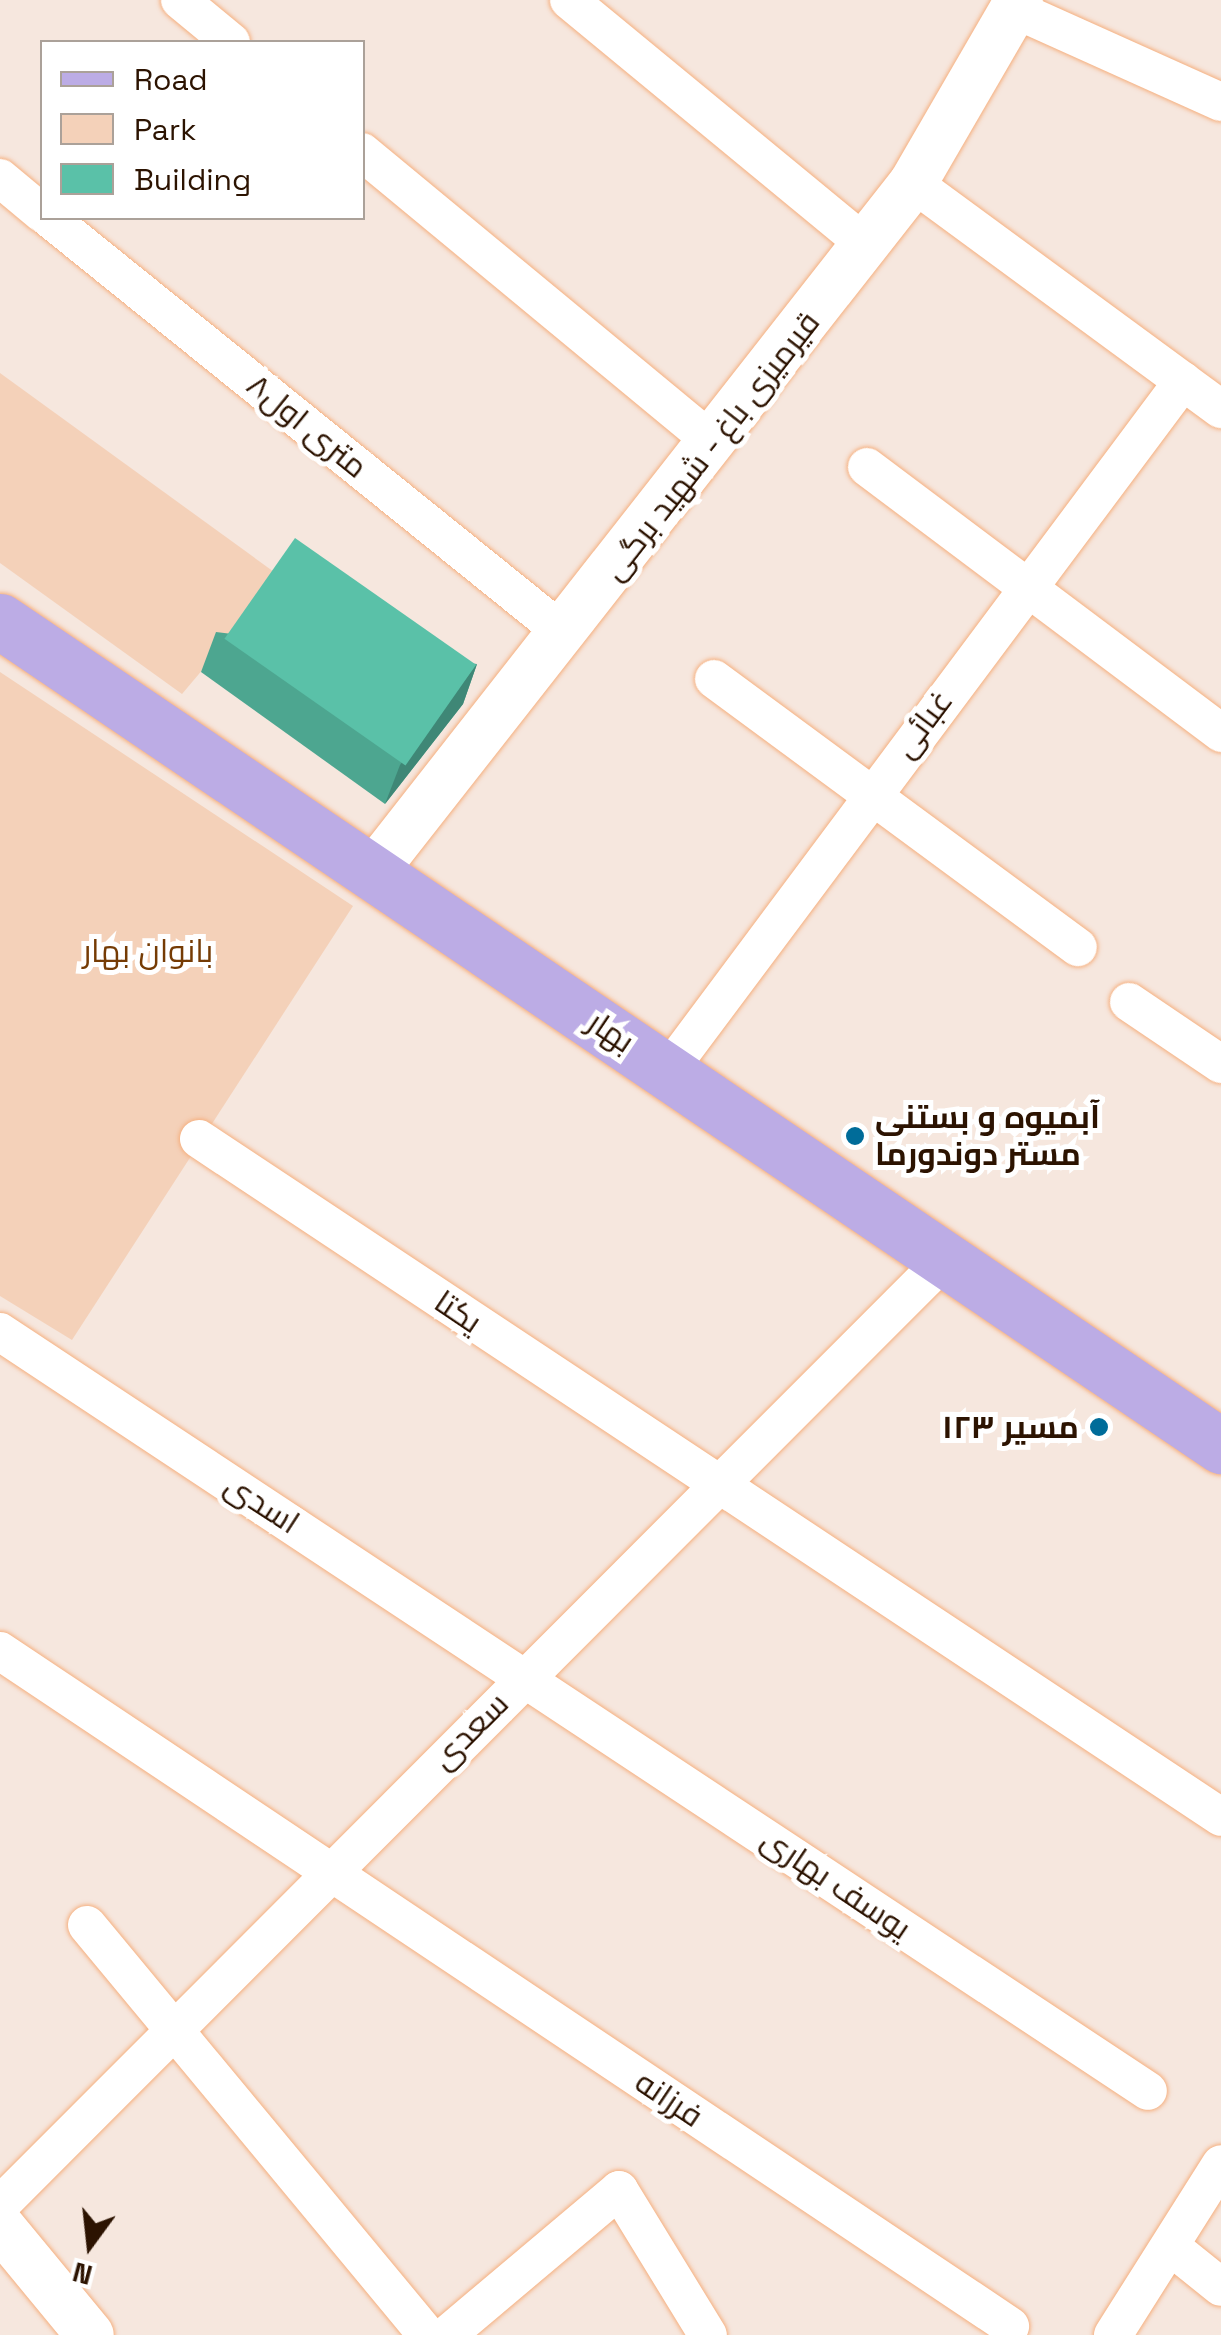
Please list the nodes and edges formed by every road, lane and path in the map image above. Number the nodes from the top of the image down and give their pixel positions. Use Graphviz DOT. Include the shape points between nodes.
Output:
graph roads {
  1 [pos="180,0"];
  2 [pos="569,0"];
  3 [pos="1017,5"];
  4 [pos="229,40"];
  5 [pos="1221,102"];
  6 [pos="365,154"];
  7 [pos="0,178"];
  8 [pos="913,182"];
  9 [pos="40,210"];
  10 [pos="50,220"];
  11 [pos="866,245"];
  12 [pos="1183,382"];
  13 [pos="1221,409"];
  14 [pos="713,442"];
  15 [pos="866,467"];
  16 [pos="1026,588"];
  17 [pos="0,621"];
  18 [pos="565,634"];
  19 [pos="714,679"];
  20 [pos="1221,733"];
  21 [pos="871,792"];
  22 [pos="374,872"];
  23 [pos="1078,946"];
  24 [pos="1129,1002"];
  25 [pos="1217,1055"];
  26 [pos="668,1070"];
  27 [pos="198,1140"];
  28 [pos="944,1261"];
  29 [pos="0,1332"];
  30 [pos="1221,1446"];
  31 [pos="718,1485"];
  32 [pos="0,1652"];
  33 [pos="524,1677"];
  34 [pos="1221,1817"];
  35 [pos="328,1872"];
  36 [pos="87,1925"];
  37 [pos="173,2032"];
  38 [pos="1148,2091"];
  39 [pos="1221,2164"];
  40 [pos="0,2205"];
  41 [pos="0,2226"];
  42 [pos="1170,2246"];
  43 [pos="1221,2287"];
  44 [pos="1010,2326"];
  45 [pos="90,2335"];
  46 [pos="427,2335"];
  47 [pos="446,2335"];
  48 [pos="708,2335"];
  49 [pos="1114,2335"];
  1 -- 4 [label="street"];
  2 -- 11 [label="street"];
  3 -- 5 [label="street"];
  3 -- 8 [label="street, قیرمیزی باغ - شهید برگی"];
  6 -- 14 [label="street"];
  7 -- 9 [label="street"];
  8 -- 11 [label="street, قیرمیزی باغ - شهید برگی"];
  8 -- 12 [label="street"];
  10 -- 18 [label="street, ۸متری اول"];
  11 -- 14 [label="street, قیرمیزی باغ - شهید برگی"];
  12 -- 13 [label="street"];
  12 -- 16 [label="street, غبائی"];
  14 -- 18 [label="street, قیرمیزی باغ - شهید برگی"];
  15 -- 16 [label="street"];
  16 -- 20 [label="street"];
  16 -- 21 [label="street, غبائی"];
  17 -- 22 [label="main road, بهار"];
  18 -- 22 [label="street, قیرمیزی باغ - شهید برگی"];
  19 -- 21 [label="street"];
  21 -- 23 [label="street"];
  21 -- 26 [label="street, غبائی"];
  22 -- 26 [label="main road, بهار"];
  24 -- 25 [label="street"];
  26 -- 28 [label="main road, بهار"];
  27 -- 31 [label="street, یکتا"];
  28 -- 30 [label="main road, بهار"];
  28 -- 31 [label="street, سعدی"];
  29 -- 33 [label="street, اسدی"];
  31 -- 33 [label="street, سعدی"];
  31 -- 34 [label="street, یکتا"];
  32 -- 35 [label="street, فرزانه"];
  33 -- 35 [label="street, سعدی"];
  33 -- 38 [label="street, یوسف بهاری"];
  35 -- 37 [label="street, سعدی"];
  35 -- 44 [label="street, فرزانه"];
  36 -- 37 [label="street"];
  37 -- 40 [label="street, سعدی"];
  37 -- 46 [label="street"];
  39 -- 42 [label="street"];
  41 -- 45 [label="street"];
  42 -- 43 [label="street"];
  42 -- 49 [label="street"];
  47 -- 48 [label="street" via="620,2190"];
}
